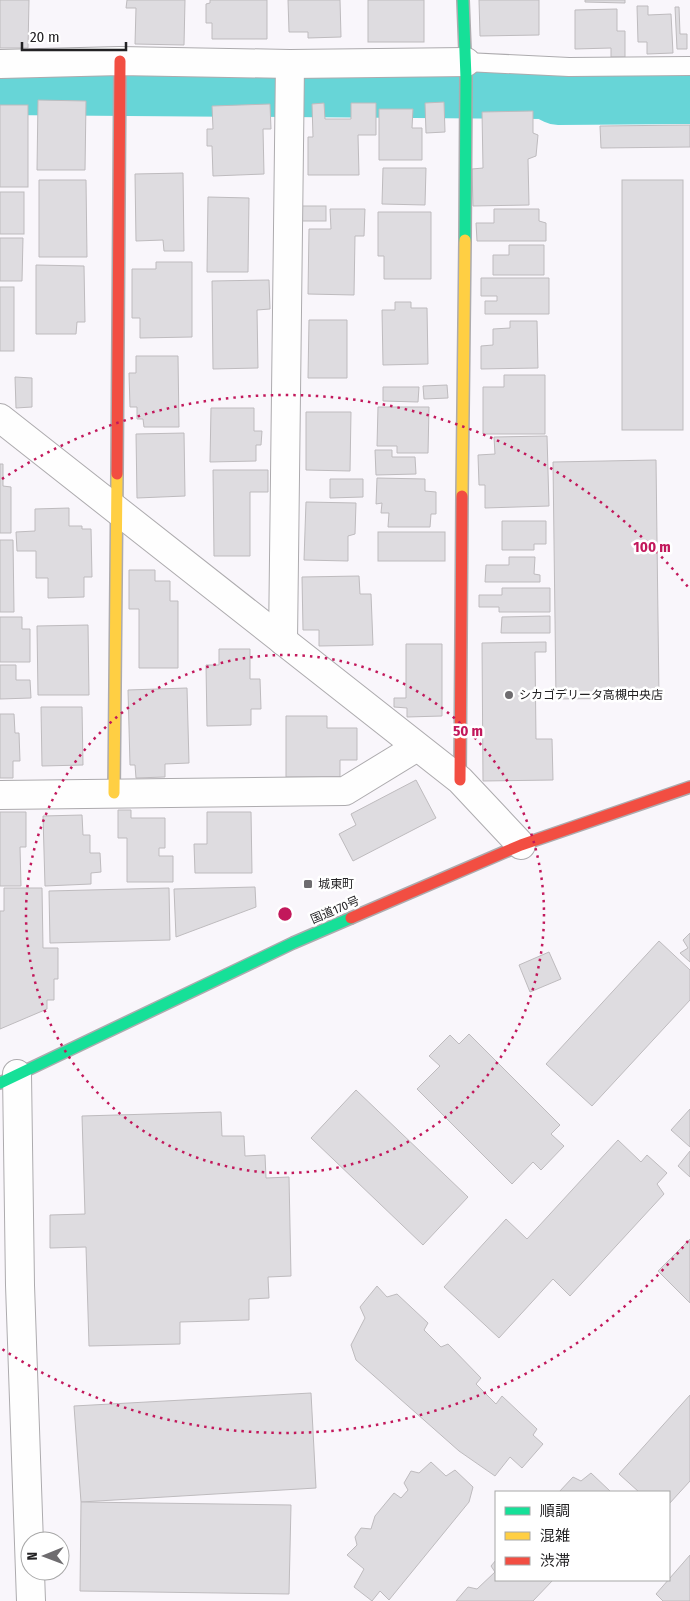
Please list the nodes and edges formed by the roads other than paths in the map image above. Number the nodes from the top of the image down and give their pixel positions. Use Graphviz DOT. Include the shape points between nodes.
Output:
graph roads {
  1 [pos="463,0"];
  2 [pos="0,64"];
  3 [pos="690,66"];
  4 [pos="120,67"];
  5 [pos="290,69"];
  6 [pos="466,70"];
  7 [pos="0,418"];
  8 [pos="117,511"];
  9 [pos="283,641"];
  10 [pos="417,747"];
  11 [pos="460,780"];
  12 [pos="690,787"];
  13 [pos="114,793"];
  14 [pos="0,795"];
  15 [pos="521,845"];
  16 [pos="8,1078"];
  17 [pos="10,1286"];
  18 [pos="31,1601"];
  1 -- 6 [label="main road"];
  2 -- 4 [label="street"];
  3 -- 6 [label="lane"];
  4 -- 5 [label="street"];
  4 -- 8 [label="main road"];
  5 -- 6 [label="street"];
  5 -- 9 [label="street"];
  6 -- 11 [label="main road"];
  7 -- 8 [label="street"];
  8 -- 9 [label="street"];
  8 -- 13 [label="main road"];
  9 -- 10 [label="street"];
  10 -- 11 [label="street"];
  10 -- 13 [label="street" via="345,791"];
  11 -- 15 [label="street"];
  12 -- 15 [label="main road, 国道170号"];
  13 -- 14 [label="street"];
  15 -- 16 [label="main road, 国道170号" via="292,943"];
  16 -- 17 [label="street"];
  17 -- 18 [label="street"];
}
